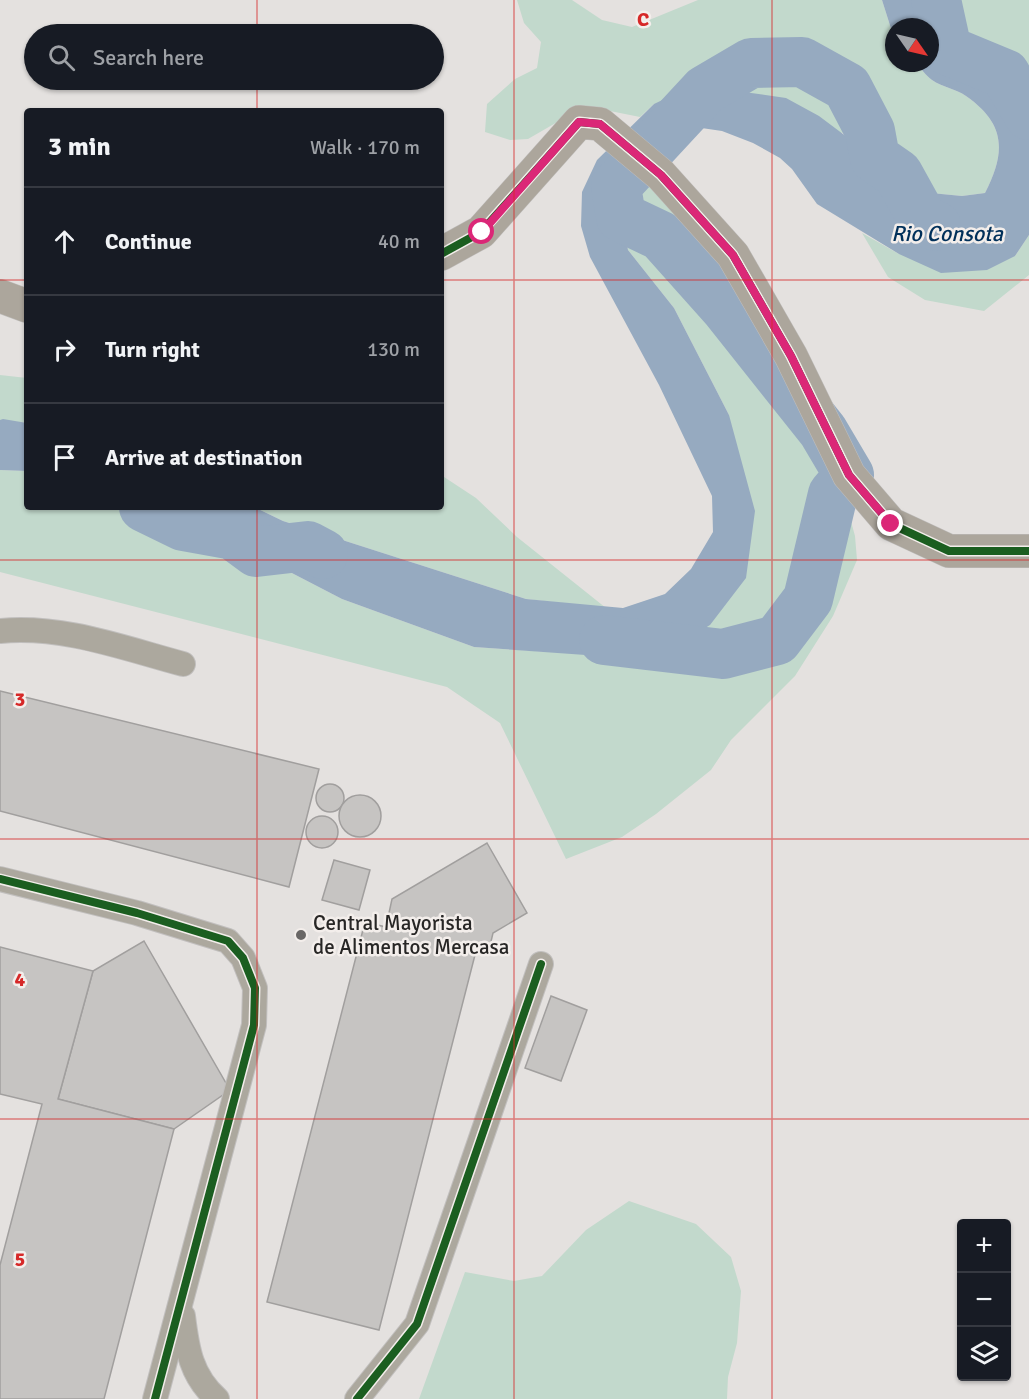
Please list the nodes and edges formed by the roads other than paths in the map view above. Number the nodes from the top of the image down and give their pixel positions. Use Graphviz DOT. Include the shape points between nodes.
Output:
graph roads {
  1 [pos="444,252"];
  2 [pos="0,296"];
  3 [pos="24,305"];
  4 [pos="1029,551"];
  5 [pos="0,631"];
  6 [pos="183,664"];
  7 [pos="0,879"];
  8 [pos="541,964"];
  9 [pos="182,1306"];
  10 [pos="155,1399"];
  11 [pos="217,1399"];
  12 [pos="357,1399"];
  1 -- 4 [label="street" via="482,232 579,122 600,124 661,175 733,255 791,356 849,475 891,524 949,551"];
  2 -- 3 [label="street"];
  5 -- 6 [label="street" via="72,634"];
  7 -- 9 [label="street" via="195,929 228,941 243,958 255,988 254,1025"];
  8 -- 12 [label="street" via="417,1324"];
  9 -- 10 [label="street"];
  9 -- 11 [label="street" via="188,1358 204,1388"];
}
